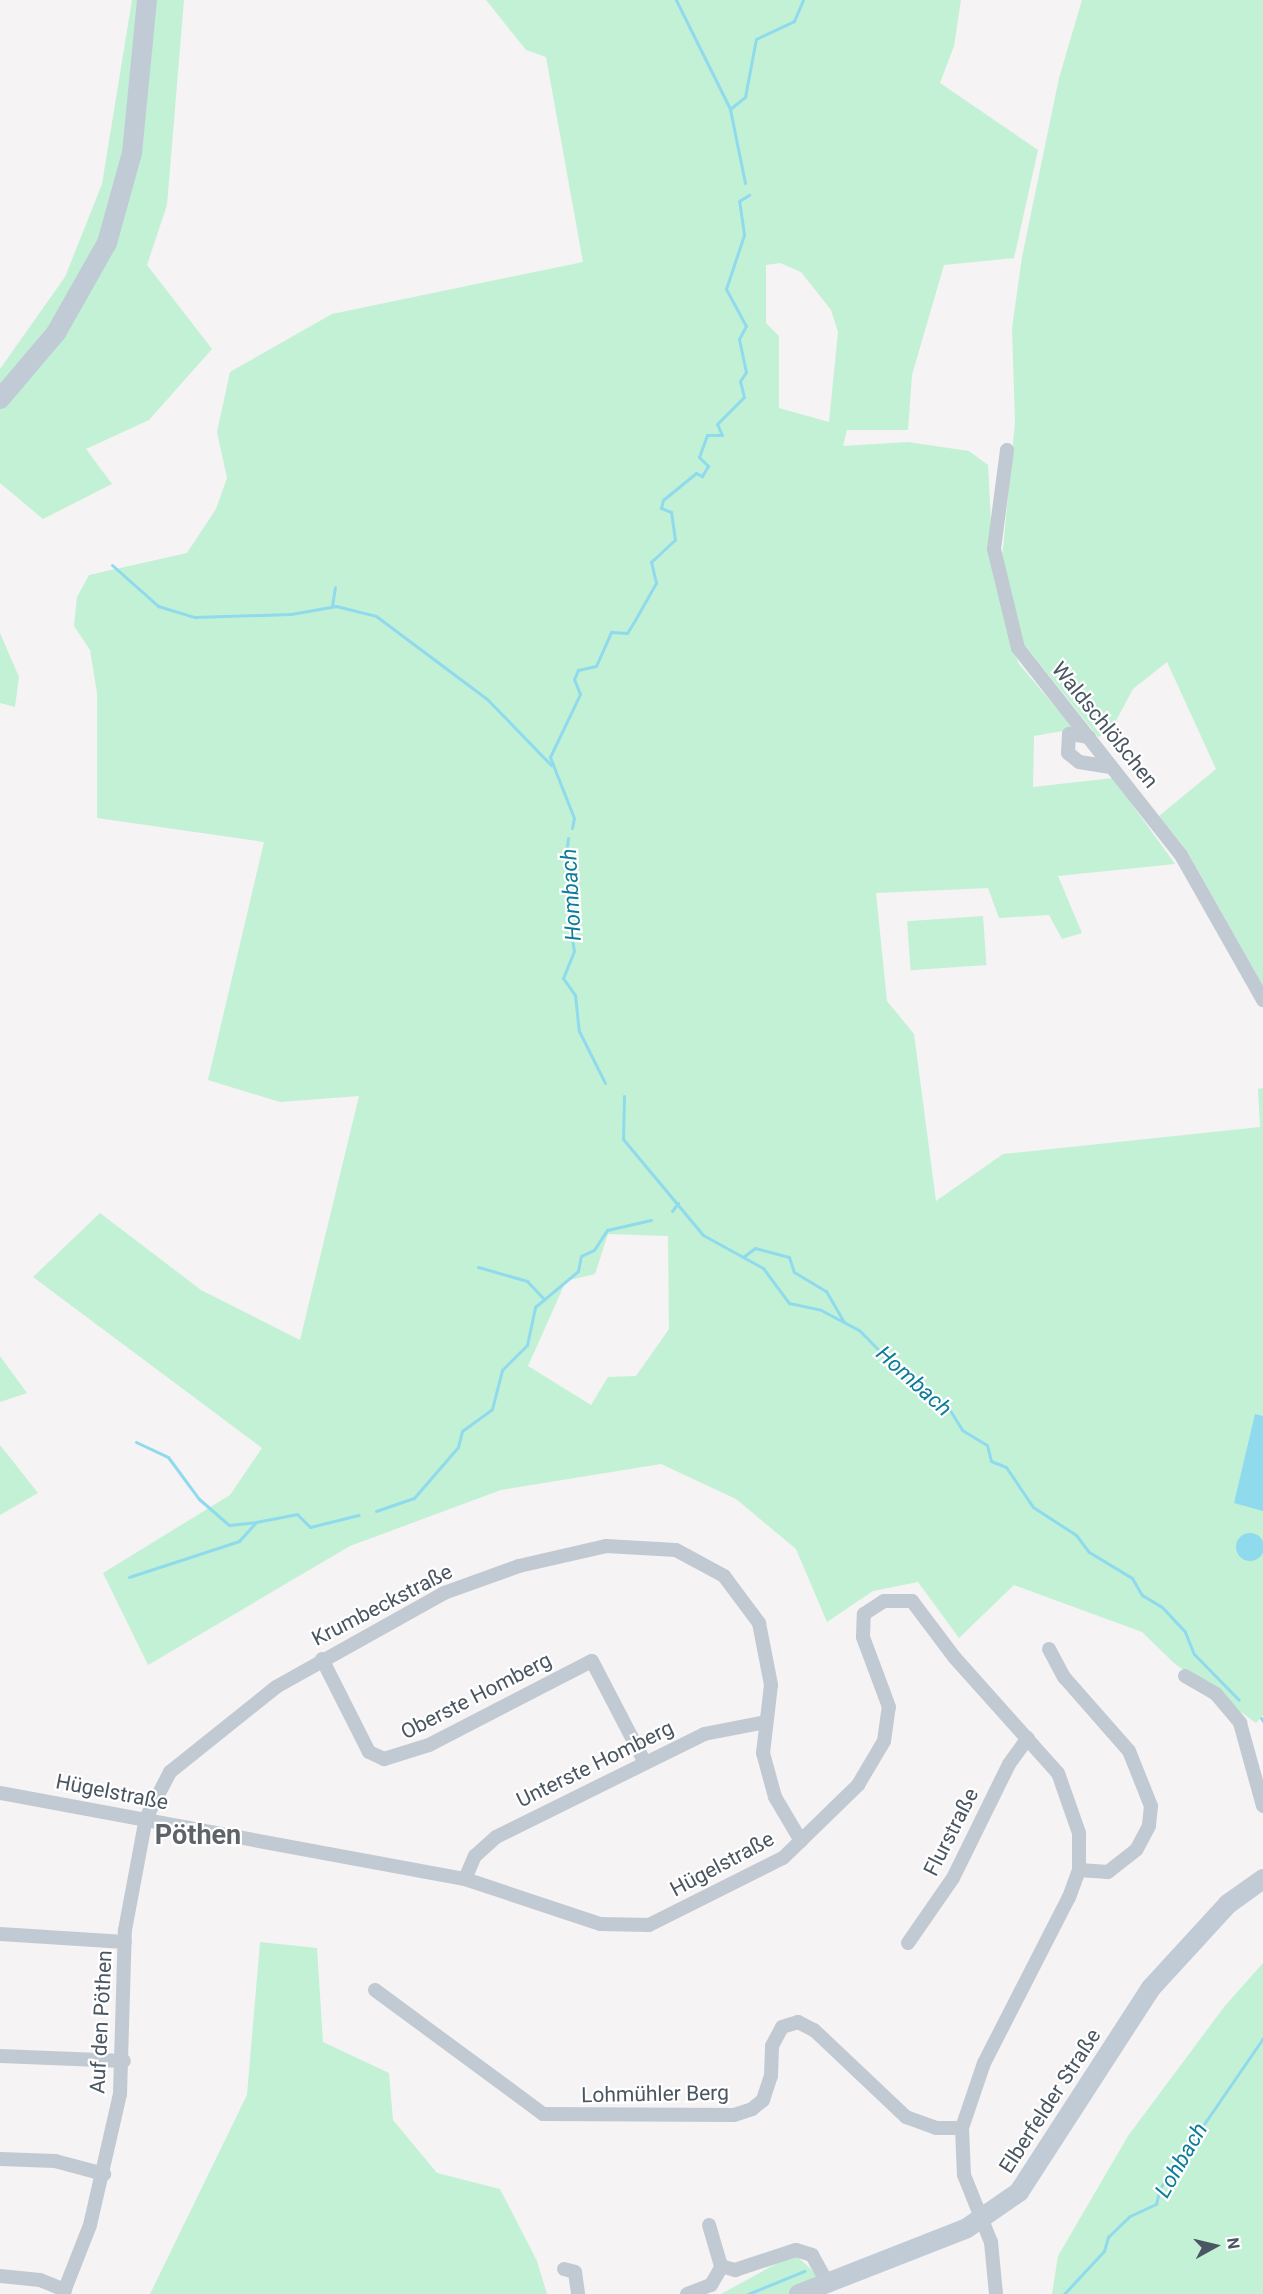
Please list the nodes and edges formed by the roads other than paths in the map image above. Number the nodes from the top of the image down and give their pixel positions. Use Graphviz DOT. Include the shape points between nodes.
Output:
graph roads {
  1 [pos="147,0"];
  2 [pos="0,399"];
  3 [pos="1007,450"];
  4 [pos="1089,737"];
  5 [pos="1111,767"];
  6 [pos="1263,1000"];
  7 [pos="1049,1649"];
  8 [pos="322,1659"];
  9 [pos="1185,1676"];
  10 [pos="766,1722"];
  11 [pos="1028,1738"];
  12 [pos="644,1761"];
  13 [pos="0,1793"];
  14 [pos="1263,1806"];
  15 [pos="146,1818"];
  16 [pos="801,1841"];
  17 [pos="1078,1870"];
  18 [pos="465,1879"];
  19 [pos="1263,1879"];
  20 [pos="0,1934"];
  21 [pos="125,1942"];
  22 [pos="908,1943"];
  23 [pos="375,1990"];
  24 [pos="0,2056"];
  25 [pos="124,2061"];
  26 [pos="962,2128"];
  27 [pos="0,2158"];
  28 [pos="104,2174"];
  29 [pos="983,2219"];
  30 [pos="709,2224"];
  31 [pos="722,2266"];
  32 [pos="564,2269"];
  33 [pos="0,2276"];
  34 [pos="827,2282"];
  35 [pos="64,2292"];
  36 [pos="578,2294"];
  37 [pos="687,2294"];
  38 [pos="799,2294"];
  39 [pos="996,2294"];
  1 -- 2 [label="main road" via="132,153 107,243 56,333"];
  3 -- 4 [label="street, Waldschlößchen" via="994,549 1003,598 1018,648"];
  4 -- 5 [label="street, Waldschlößchen"];
  4 -- 5 [label="street" via="1069,734 1068,753 1079,762"];
  5 -- 6 [label="street, Waldschlößchen" via="1180,855"];
  7 -- 17 [label="street" via="1065,1677 1129,1751 1151,1806 1149,1826 1136,1850 1108,1872"];
  8 -- 10 [label="street, Krumbeckstraße" via="444,1593 519,1566 606,1546 653,1545 698,1557 746,1601 768,1647"];
  8 -- 12 [label="street, Oberste Homberg" via="369,1752 384,1759 429,1745 592,1661"];
  8 -- 15 [label="street, Krumbeckstraße" via="276,1687 170,1772"];
  9 -- 14 [label="street" via="1215,1694 1240,1723"];
  10 -- 12 [label="street, Unterste Homberg" via="704,1734"];
  10 -- 16 [label="street, Krumbeckstraße" via="763,1753 775,1797"];
  11 -- 16 [label="street, Hügelstraße" via="955,1658 912,1601 884,1601 864,1614 862,1626 884,1682 889,1707 884,1741 858,1785"];
  11 -- 17 [label="street, Hügelstraße" via="1058,1773 1072,1802"];
  11 -- 22 [label="street, Flurstraße" via="1009,1764 953,1878"];
  12 -- 18 [label="street, Unterste Homberg" via="496,1837 475,1857"];
  13 -- 15 [label="street, Hügelstraße"];
  15 -- 18 [label="street, Hügelstraße"];
  15 -- 21 [label="street, Auf den Pöthen"];
  16 -- 18 [label="street, Hügelstraße" via="783,1858 700,1902 633,1927 600,1924"];
  17 -- 26 [label="street" via="984,2063"];
  19 -- 29 [label="main road, Elberfelder Straße" via="1215,1916 1151,1988 1053,2148 1019,2192"];
  20 -- 21 [label="street"];
  21 -- 25 [label="street, Auf den Pöthen"];
  23 -- 26 [label="street, Lohmühler Berg" via="543,2114 734,2115 752,2109 763,2100 771,2076 772,2046 782,2027 798,2022 814,2030 906,2116 936,2128"];
  24 -- 25 [label="street"];
  25 -- 28 [label="street, Auf den Pöthen"];
  26 -- 29 [label="street" via="964,2175"];
  27 -- 28 [label="street" via="55,2161"];
  28 -- 35 [label="street, Auf den Pöthen"];
  29 -- 34 [label="main road, Elberfelder Straße"];
  29 -- 39 [label="street"];
  30 -- 31 [label="street"];
  31 -- 34 [label="street" via="735,2270 796,2250 812,2255"];
  31 -- 37 [label="street" via="711,2286"];
  32 -- 36 [label="street" via="575,2272"];
  33 -- 35 [label="street" via="40,2280"];
  34 -- 38 [label="main road, Elberfelder Straße"];
}
